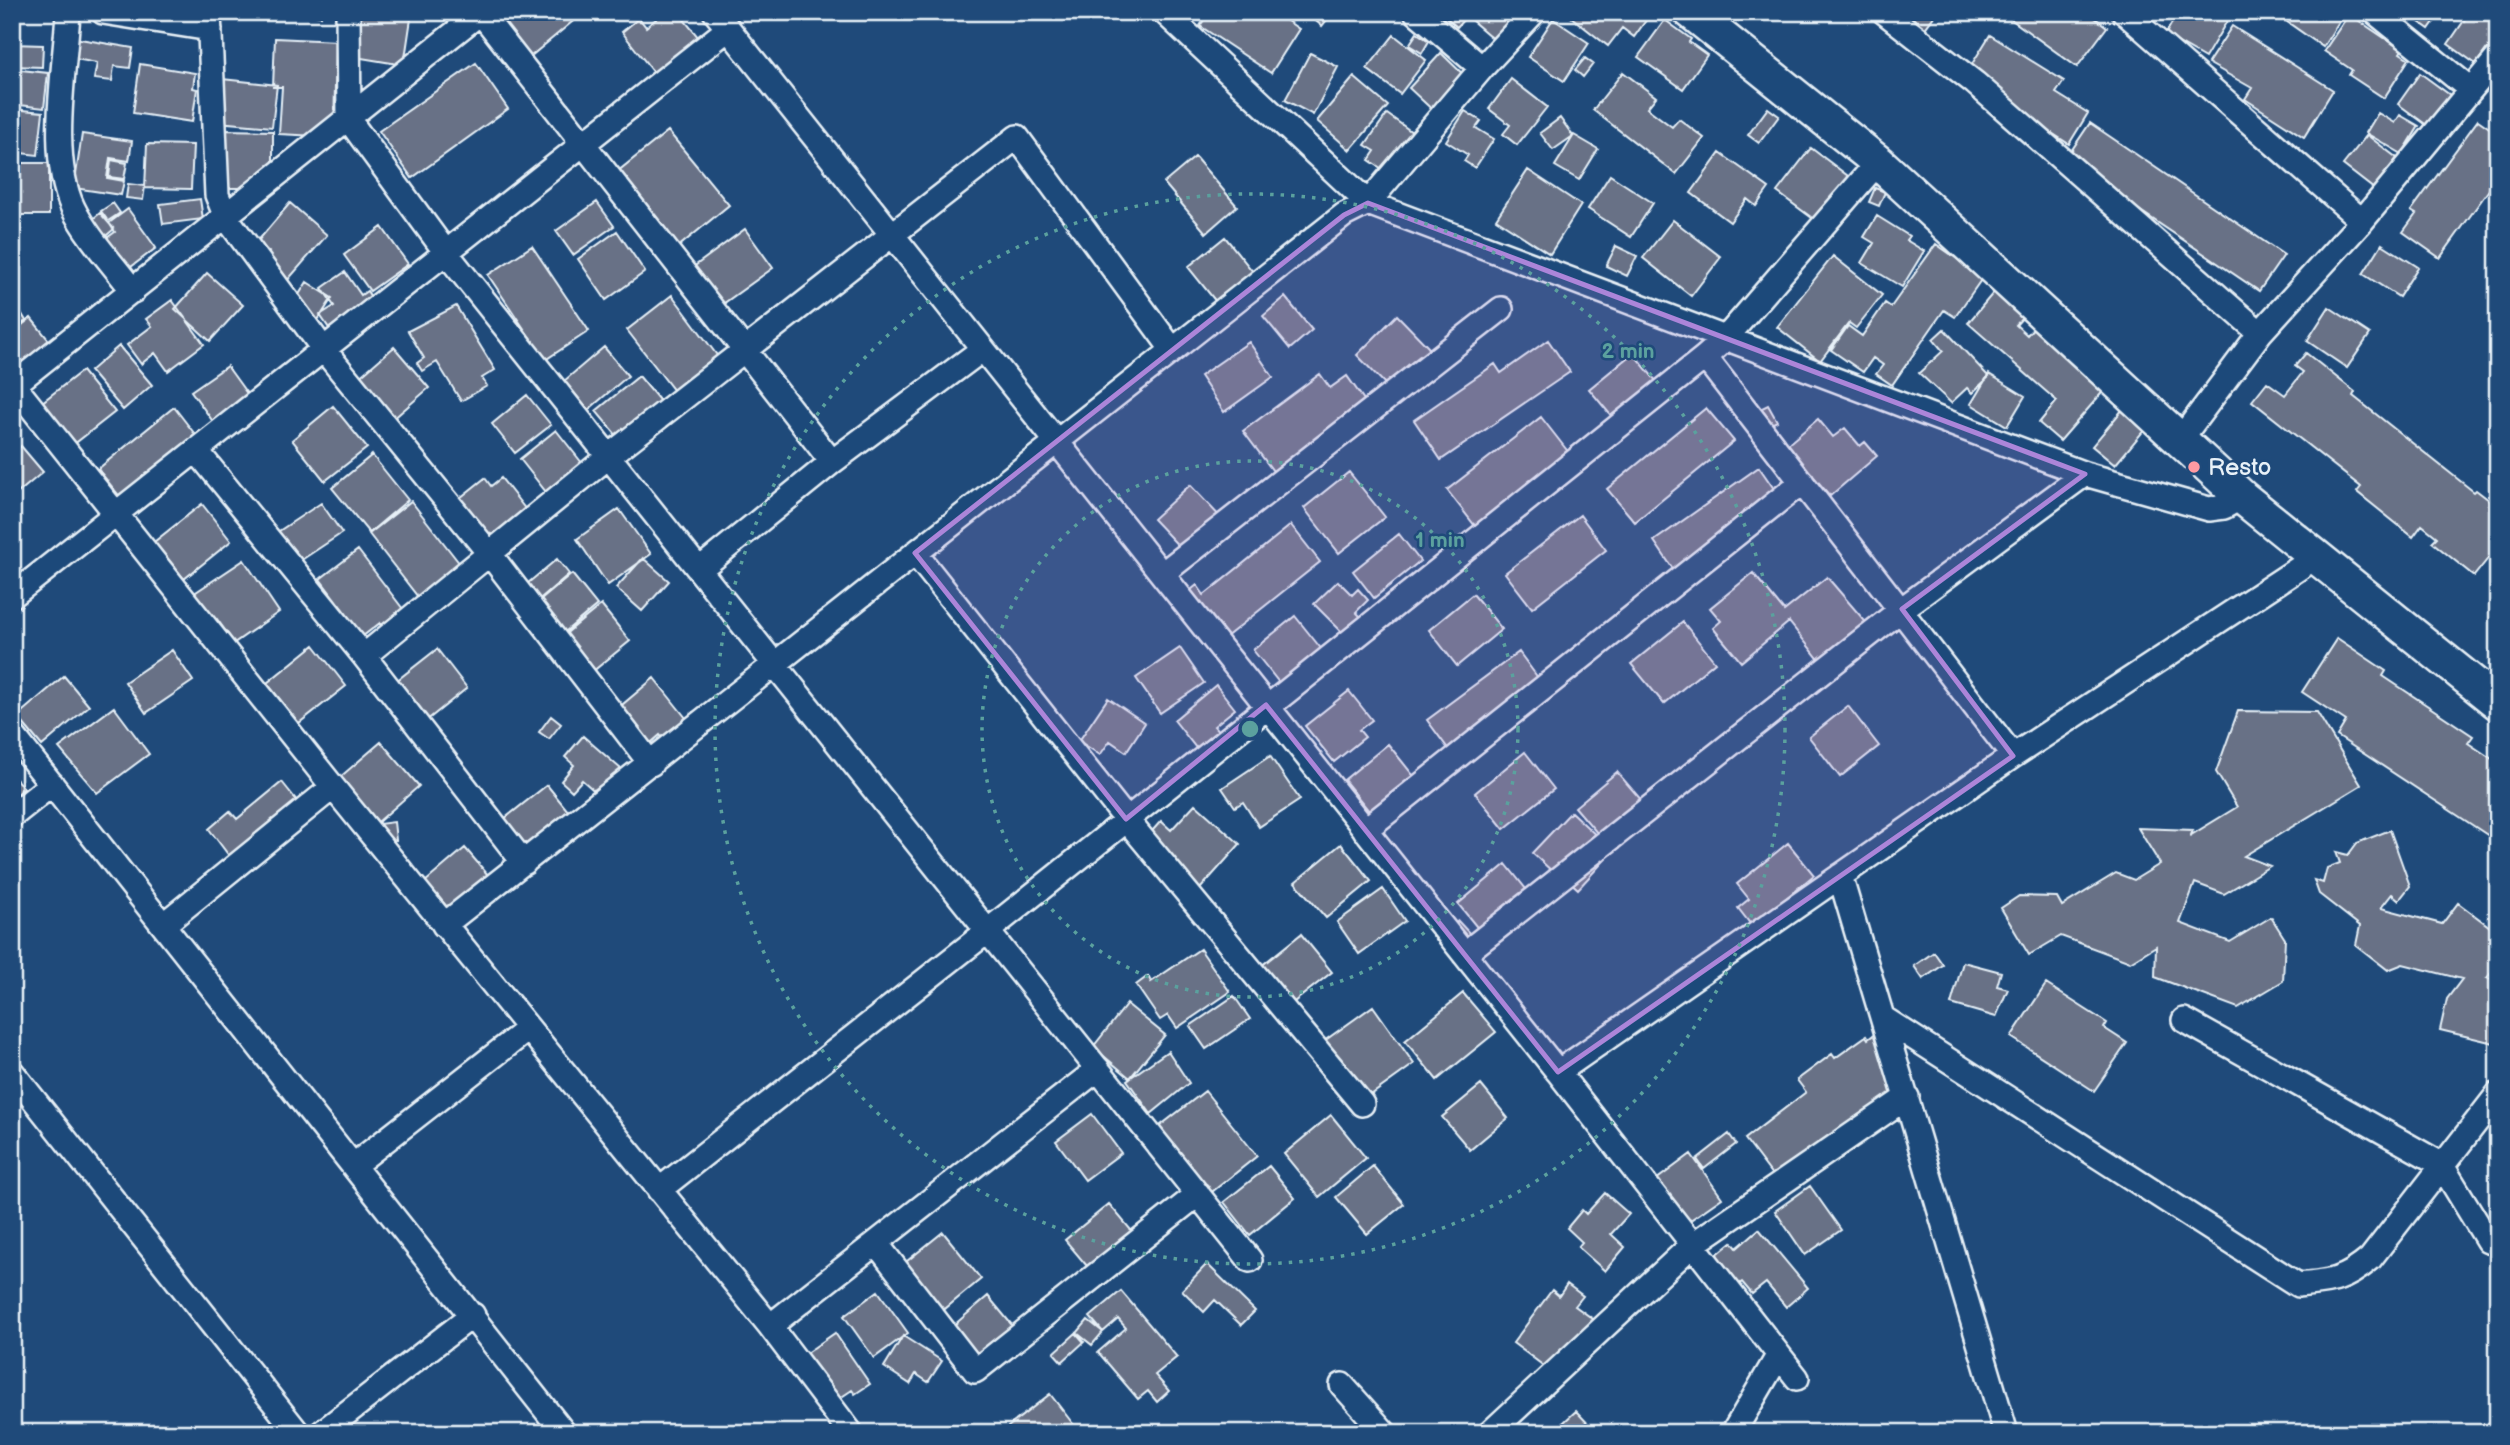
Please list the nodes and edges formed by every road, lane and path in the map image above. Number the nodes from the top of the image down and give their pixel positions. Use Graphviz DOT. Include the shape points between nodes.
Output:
graph roads {
  1 [pos="68,12"];
  2 [pos="103,12"];
  3 [pos="348,12"];
  4 [pos="1416,12"];
  5 [pos="1534,12"];
  6 [pos="1691,12"];
  7 [pos="1884,12"];
  8 [pos="2124,12"];
  9 [pos="2375,12"];
  10 [pos="481,13"];
  11 [pos="1166,13"];
  12 [pos="209,21"];
  13 [pos="722,21"];
  14 [pos="2498,57"];
  15 [pos="1482,68"];
  16 [pos="2470,89"];
  17 [pos="349,120"];
  18 [pos="584,145"];
  19 [pos="1878,162"];
  20 [pos="1368,203"];
  21 [pos="226,217"];
  22 [pos="2362,221"];
  23 [pos="891,234"];
  24 [pos="447,254"];
  25 [pos="133,291"];
  26 [pos="1501,309"];
  27 [pos="2260,333"];
  28 [pos="1726,339"];
  29 [pos="743,349"];
  30 [pos="983,349"];
  31 [pos="1172,349"];
  32 [pos="324,350"];
  33 [pos="1704,357"];
  34 [pos="13,384"];
  35 [pos="1055,440"];
  36 [pos="2180,440"];
  37 [pos="196,450"];
  38 [pos="609,456"];
  39 [pos="832,462"];
  40 [pos="2085,474"];
  41 [pos="1802,482"];
  42 [pos="2242,496"];
  43 [pos="114,514"];
  44 [pos="489,553"];
  45 [pos="915,553"];
  46 [pos="2316,556"];
  47 [pos="700,569"];
  48 [pos="1162,574"];
  49 [pos="12,596"];
  50 [pos="1902,609"];
  51 [pos="364,656"];
  52 [pos="777,664"];
  53 [pos="2498,703"];
  54 [pos="1266,705"];
  55 [pos="12,734"];
  56 [pos="2013,756"];
  57 [pos="651,764"];
  58 [pos="52,784"];
  59 [pos="332,786"];
  60 [pos="12,816"];
  61 [pos="1126,819"];
  62 [pos="1365,830"];
  63 [pos="524,863"];
  64 [pos="1840,876"];
  65 [pos="163,925"];
  66 [pos="444,925"];
  67 [pos="989,930"];
  68 [pos="1464,954"];
  69 [pos="1883,1018"];
  70 [pos="2184,1020"];
  71 [pos="528,1029"];
  72 [pos="1098,1069"];
  73 [pos="12,1072"];
  74 [pos="1558,1072"];
  75 [pos="2498,1094"];
  76 [pos="1907,1097"];
  77 [pos="1362,1104"];
  78 [pos="2441,1164"];
  79 [pos="354,1165"];
  80 [pos="659,1190"];
  81 [pos="1198,1194"];
  82 [pos="876,1243"];
  83 [pos="2498,1243"];
  84 [pos="1692,1245"];
  85 [pos="1250,1260"];
  86 [pos="473,1315"];
  87 [pos="770,1326"];
  88 [pos="1779,1356"];
  89 [pos="1797,1378"];
  90 [pos="1342,1385"];
  91 [pos="298,1433"];
  92 [pos="321,1433"];
  93 [pos="564,1433"];
  94 [pos="851,1433"];
  95 [pos="1385,1433"];
  96 [pos="1490,1433"];
  97 [pos="1733,1433"];
  98 [pos="2006,1433"];
  1 -- 25 [label="street" via="60,146 63,180 74,210"];
  2 -- 12 [label="street"];
  3 -- 17 [label="street"];
  4 -- 15 [label="street"];
  5 -- 15 [label="street"];
  6 -- 19 [label="street"];
  7 -- 27 [label="street" via="1975,83"];
  8 -- 22 [label="street"];
  9 -- 16 [label="street"];
  10 -- 17 [label="street"];
  10 -- 18 [label="street"];
  11 -- 20 [label="street"];
  12 -- 21 [label="street" via="217,195"];
  13 -- 18 [label="street"];
  13 -- 23 [label="street"];
  14 -- 16 [label="street"];
  15 -- 20 [label="street"];
  16 -- 22 [label="street"];
  17 -- 21 [label="street"];
  17 -- 24 [label="street"];
  18 -- 24 [label="street"];
  18 -- 29 [label="street"];
  19 -- 28 [label="street"];
  19 -- 36 [label="street"];
  20 -- 28 [label="street"];
  20 -- 31 [label="street" via="1344,215"];
  21 -- 25 [label="street"];
  21 -- 32 [label="street"];
  22 -- 27 [label="street"];
  23 -- 29 [label="street"];
  23 -- 30 [label="street"];
  23 -- 31 [label="street" via="1017,137"];
  24 -- 32 [label="street"];
  24 -- 38 [label="street"];
  25 -- 34 [label="street"];
  26 -- 48 [label="street"];
  27 -- 36 [label="street"];
  28 -- 33 [label="street"];
  28 -- 40 [label="street"];
  29 -- 38 [label="street"];
  29 -- 39 [label="street"];
  30 -- 35 [label="street"];
  30 -- 39 [label="street"];
  31 -- 35 [label="street"];
  32 -- 37 [label="street"];
  32 -- 44 [label="street"];
  33 -- 41 [label="street"];
  33 -- 54 [label="street"];
  34 -- 43 [label="street"];
  35 -- 45 [label="street"];
  35 -- 48 [label="street"];
  36 -- 42 [label="street"];
  37 -- 43 [label="street"];
  37 -- 51 [label="street"];
  38 -- 44 [label="street"];
  38 -- 47 [label="street"];
  39 -- 47 [label="street"];
  40 -- 42 [label="street" via="2209,509 2224,507"];
  40 -- 50 [label="street"];
  41 -- 50 [label="street"];
  41 -- 62 [label="street"];
  42 -- 46 [label="street"];
  43 -- 49 [label="street"];
  43 -- 59 [label="street"];
  44 -- 51 [label="street"];
  44 -- 57 [label="street"];
  45 -- 52 [label="street"];
  45 -- 61 [label="street"];
  46 -- 53 [label="street"];
  46 -- 56 [label="street"];
  47 -- 52 [label="street"];
  48 -- 54 [label="street"];
  50 -- 56 [label="street"];
  50 -- 68 [label="street"];
  51 -- 63 [label="street"];
  52 -- 57 [label="street"];
  52 -- 67 [label="street"];
  54 -- 61 [label="street"];
  54 -- 62 [label="street"];
  55 -- 58 [label="street"];
  56 -- 64 [label="street"];
  57 -- 63 [label="street"];
  58 -- 60 [label="street"];
  58 -- 65 [label="street"];
  59 -- 65 [label="street"];
  59 -- 66 [label="street"];
  61 -- 67 [label="street"];
  61 -- 77 [label="street"];
  62 -- 68 [label="street"];
  63 -- 66 [label="street"];
  64 -- 69 [label="street"];
  64 -- 74 [label="street"];
  65 -- 79 [label="street"];
  66 -- 71 [label="street"];
  67 -- 72 [label="street"];
  67 -- 80 [label="street"];
  68 -- 74 [label="street"];
  69 -- 76 [label="street"];
  69 -- 78 [label="street" via="2298,1285 2349,1277 2370,1259"];
  70 -- 78 [label="street"];
  71 -- 79 [label="street"];
  71 -- 80 [label="street"];
  72 -- 81 [label="street"];
  72 -- 82 [label="street"];
  73 -- 91 [label="street"];
  74 -- 84 [label="street"];
  75 -- 78 [label="street"];
  76 -- 84 [label="street"];
  76 -- 98 [label="street"];
  78 -- 83 [label="street" via="2488,1241"];
  79 -- 86 [label="street"];
  80 -- 87 [label="street"];
  81 -- 82 [label="street" via="975,1371"];
  81 -- 85 [label="street"];
  82 -- 87 [label="street"];
  84 -- 88 [label="street"];
  84 -- 96 [label="street"];
  86 -- 92 [label="street"];
  86 -- 93 [label="street"];
  87 -- 94 [label="street"];
  88 -- 89 [label="street"];
  88 -- 97 [label="street"];
  90 -- 95 [label="street"];
}
